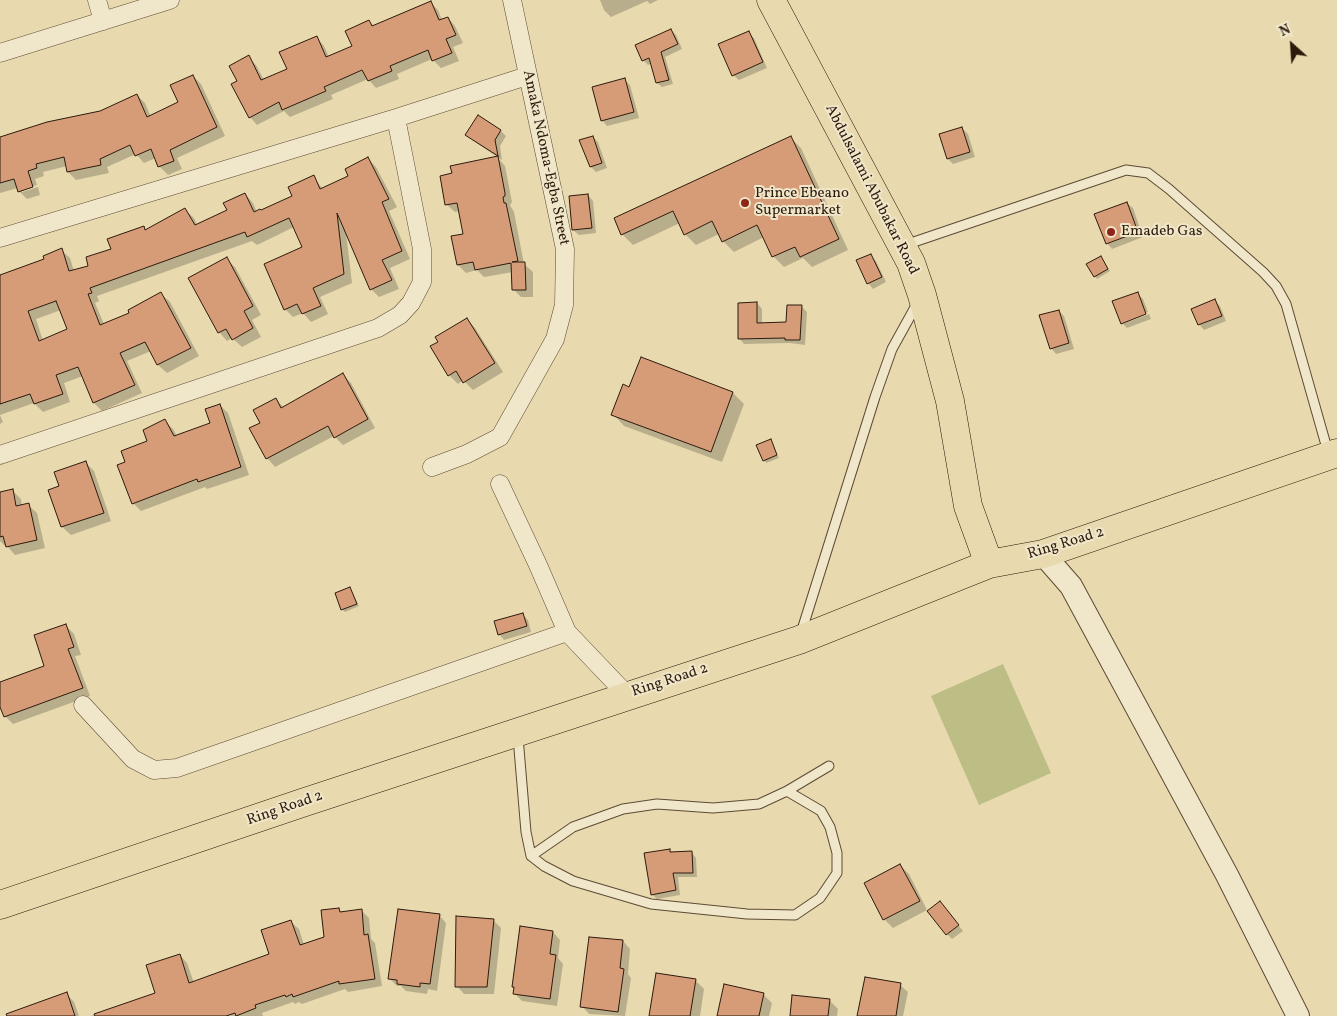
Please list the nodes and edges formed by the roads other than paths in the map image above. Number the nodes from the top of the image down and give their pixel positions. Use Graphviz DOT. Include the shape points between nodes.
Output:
graph roads {
  1 [pos="97,0"];
  2 [pos="170,0"];
  3 [pos="512,0"];
  4 [pos="771,0"];
  5 [pos="103,21"];
  6 [pos="0,53"];
  7 [pos="527,76"];
  8 [pos="396,118"];
  9 [pos="0,238"];
  10 [pos="902,246"];
  11 [pos="922,295"];
  12 [pos="1333,454"];
  13 [pos="0,455"];
  14 [pos="432,467"];
  15 [pos="500,484"];
  16 [pos="1043,554"];
  17 [pos="989,564"];
  18 [pos="567,632"];
  19 [pos="799,640"];
  20 [pos="627,695"];
  21 [pos="83,705"];
  22 [pos="517,733"];
  23 [pos="829,766"];
  24 [pos="787,791"];
  25 [pos="532,856"];
  26 [pos="0,905"];
  27 [pos="1298,1016"];
  1 -- 5 [label="street"];
  2 -- 5 [label="street"];
  3 -- 7 [label="street, Amaka Ndoma-Egba Street"];
  4 -- 10 [label="main road, Abdulsalami Abubakar Road"];
  5 -- 6 [label="street"];
  7 -- 8 [label="street"];
  7 -- 14 [label="street, Amaka Ndoma-Egba Street" via="565,249 564,305 555,339 500,437"];
  8 -- 9 [label="street"];
  8 -- 13 [label="street" via="422,250 422,282 400,315 378,328"];
  10 -- 11 [label="main road, Abdulsalami Abubakar Road"];
  10 -- 12 [label="lane" via="1126,170 1148,173 1276,286 1286,304"];
  11 -- 17 [label="main road, Abdulsalami Abubakar Road" via="950,401 968,506"];
  11 -- 19 [label="lane" via="892,349"];
  12 -- 16 [label="main road, Ring Road 2"];
  15 -- 18 [label="street"];
  16 -- 17 [label="main road, Ring Road 2"];
  16 -- 27 [label="street" via="1071,586 1227,875"];
  17 -- 19 [label="main road, Ring Road 2"];
  18 -- 20 [label="street"];
  18 -- 21 [label="street" via="178,768 154,770 133,759"];
  19 -- 20 [label="main road, Ring Road 2"];
  20 -- 22 [label="main road, Ring Road 2"];
  22 -- 25 [label="lane" via="526,832"];
  22 -- 26 [label="main road, Ring Road 2"];
  23 -- 24 [label="lane"];
  24 -- 25 [label="lane" via="758,804 713,808 657,804 623,809 573,827"];
  24 -- 25 [label="lane" via="821,811 830,827 837,853 837,873 820,898 795,915 747,914 651,904 573,881"];
}
